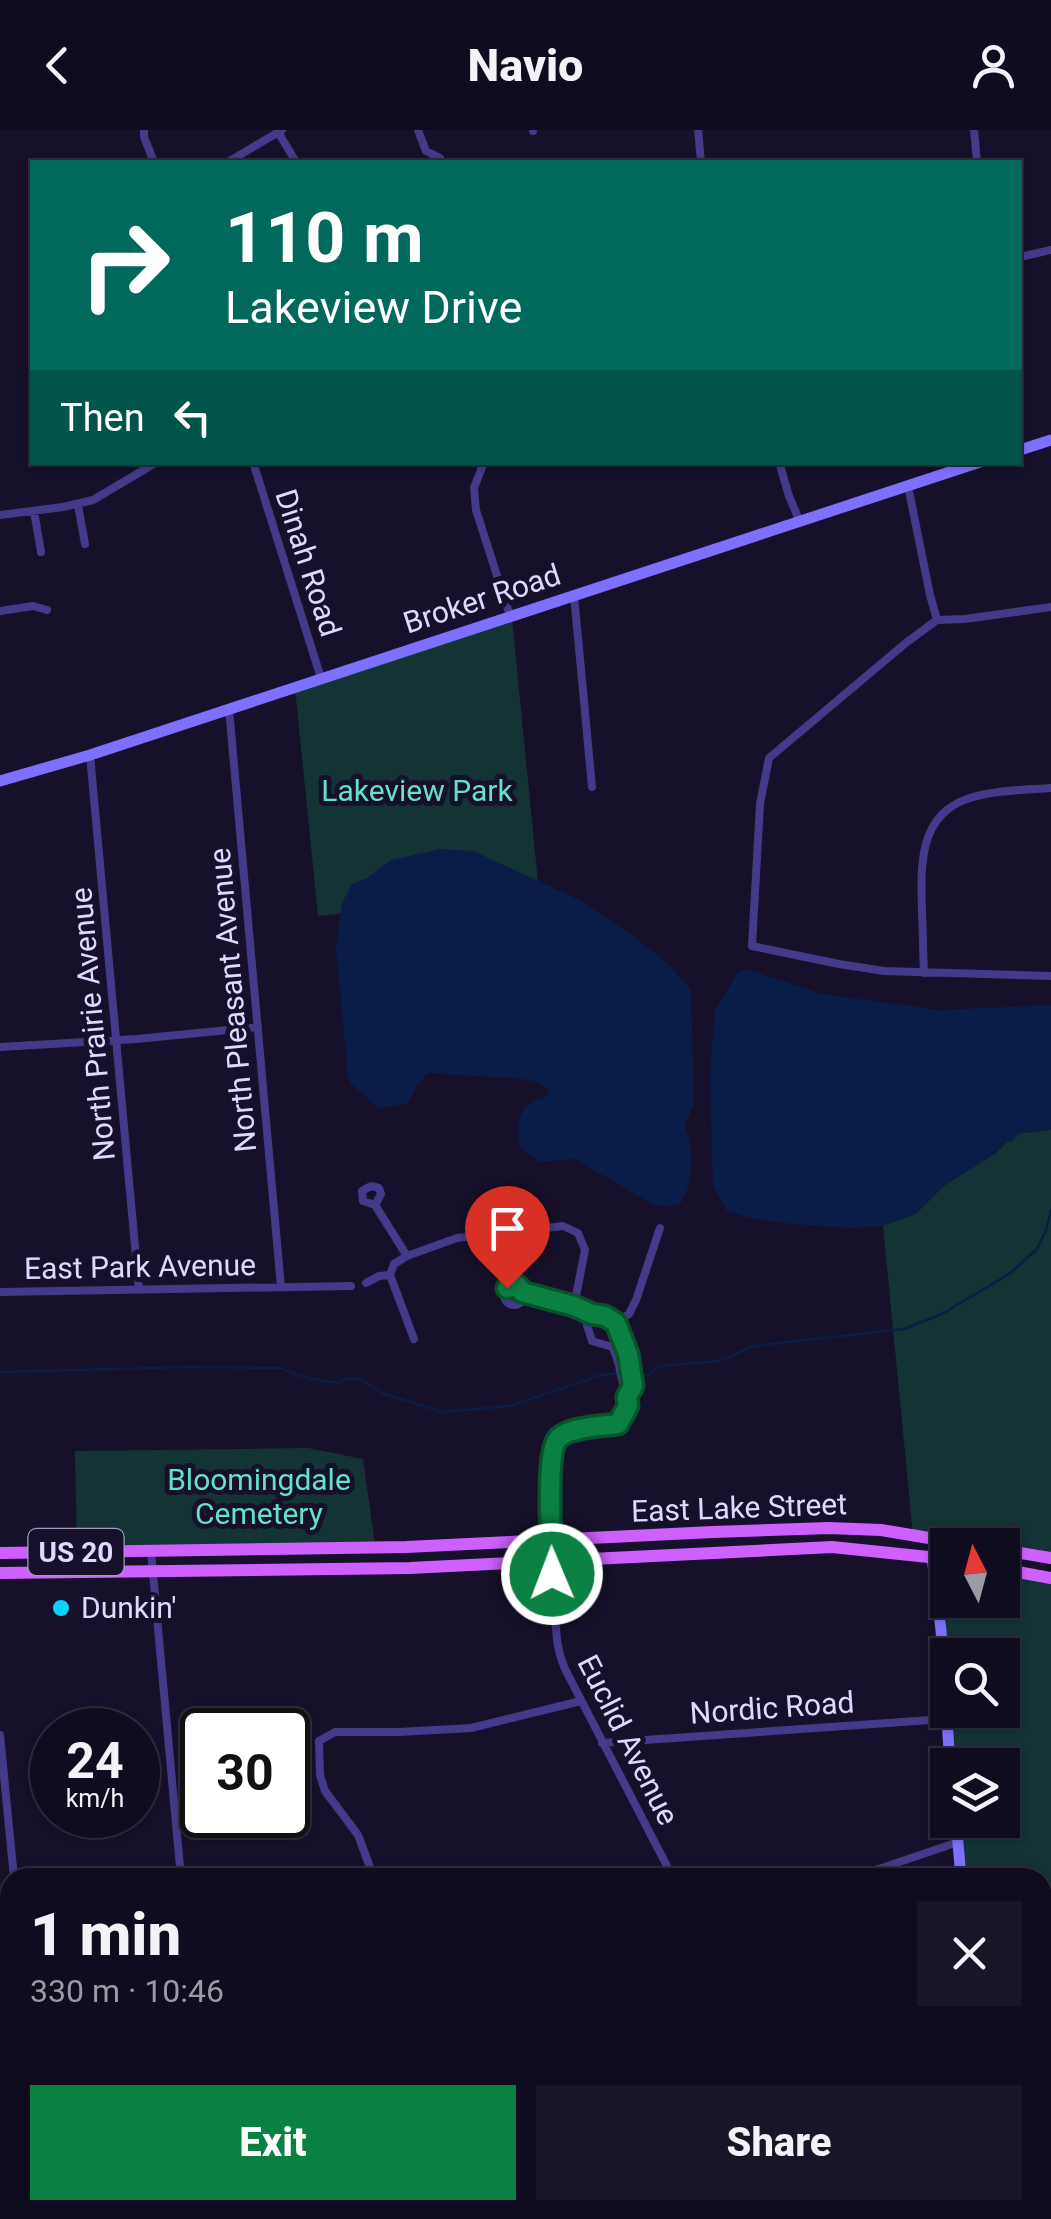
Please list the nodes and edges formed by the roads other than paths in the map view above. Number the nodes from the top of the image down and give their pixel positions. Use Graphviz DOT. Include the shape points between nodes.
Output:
graph roads {
  1 [pos="144,130"];
  2 [pos="418,130"];
  3 [pos="698,130"];
  4 [pos="974,130"];
  5 [pos="280,131"];
  6 [pos="440,158"];
  7 [pos="153,160"];
  8 [pos="231,160"];
  9 [pos="295,160"];
  10 [pos="701,160"];
  11 [pos="977,160"];
  12 [pos="1051,250"];
  13 [pos="1022,257"];
  14 [pos="1051,440"];
  15 [pos="1022,449"];
  16 [pos="152,465"];
  17 [pos="254,465"];
  18 [pos="483,465"];
  19 [pos="779,465"];
  20 [pos="971,465"];
  21 [pos="908,486"];
  22 [pos="78,504"];
  23 [pos="34,511"];
  24 [pos="0,514"];
  25 [pos="800,522"];
  26 [pos="85,544"];
  27 [pos="42,552"];
  28 [pos="574,595"];
  29 [pos="1051,607"];
  30 [pos="0,610"];
  31 [pos="47,610"];
  32 [pos="510,616"];
  33 [pos="937,620"];
  34 [pos="321,678"];
  35 [pos="229,709"];
  36 [pos="90,755"];
  37 [pos="0,781"];
  38 [pos="592,787"];
  39 [pos="1051,788"];
  40 [pos="924,974"];
  41 [pos="1051,976"];
  42 [pos="258,1027"];
  43 [pos="117,1040"];
  44 [pos="0,1047"];
  45 [pos="376,1205"];
  46 [pos="660,1228"];
  47 [pos="407,1256"];
  48 [pos="390,1275"];
  49 [pos="366,1283"];
  50 [pos="351,1286"];
  51 [pos="281,1287"];
  52 [pos="140,1290"];
  53 [pos="0,1292"];
  54 [pos="522,1292"];
  55 [pos="574,1306"];
  56 [pos="592,1314"];
  57 [pos="616,1323"];
  58 [pos="414,1339"];
  59 [pos="627,1397"];
  60 [pos="552,1539"];
  61 [pos="930,1539"];
  62 [pos="151,1552"];
  63 [pos="0,1553"];
  64 [pos="1020,1553"];
  65 [pos="930,1556"];
  66 [pos="1051,1558"];
  67 [pos="552,1560"];
  68 [pos="152,1570"];
  69 [pos="0,1572"];
  70 [pos="1020,1573"];
  71 [pos="1051,1578"];
  72 [pos="940,1618"];
  73 [pos="942,1618"];
  74 [pos="941,1630"];
  75 [pos="941,1638"];
  76 [pos="580,1701"];
  77 [pos="930,1720"];
  78 [pos="0,1735"];
  79 [pos="602,1742"];
  80 [pos="958,1838"];
  81 [pos="958,1842"];
  82 [pos="13,1868"];
  83 [pos="180,1868"];
  84 [pos="370,1868"];
  85 [pos="668,1868"];
  86 [pos="885,1868"];
  87 [pos="960,1868"];
  1 -- 7 [label="street"];
  2 -- 6 [label="street" via="426,150"];
  3 -- 10 [label="street"];
  4 -- 11 [label="street"];
  5 -- 8 [label="street"];
  5 -- 9 [label="street"];
  12 -- 13 [label="street"];
  14 -- 15 [label="street"];
  16 -- 22 [label="street"];
  17 -- 34 [label="street, Dinah Road"];
  18 -- 32 [label="street" via="474,498"];
  19 -- 25 [label="street"];
  20 -- 21 [label="street, Broker Road"];
  21 -- 25 [label="street, Broker Road"];
  21 -- 33 [label="street"];
  22 -- 23 [label="street"];
  22 -- 26 [label="street"];
  23 -- 24 [label="street"];
  23 -- 27 [label="street"];
  25 -- 28 [label="street, Broker Road"];
  28 -- 32 [label="street, Broker Road"];
  28 -- 38 [label="street"];
  29 -- 33 [label="street"];
  30 -- 31 [label="street"];
  32 -- 34 [label="street, Broker Road"];
  33 -- 40 [label="street" via="769,758 752,946"];
  34 -- 35 [label="street, Broker Road"];
  35 -- 36 [label="street, Broker Road"];
  35 -- 42 [label="street, North Pleasant Avenue"];
  36 -- 37 [label="street, Broker Road"];
  36 -- 43 [label="street, North Prairie Avenue"];
  39 -- 40 [label="street" via="966,799 934,825 921,865"];
  40 -- 41 [label="street"];
  42 -- 43 [label="street"];
  42 -- 51 [label="street, North Pleasant Avenue"];
  43 -- 44 [label="street"];
  43 -- 52 [label="street, North Prairie Avenue"];
  45 -- 47 [label="street"];
  46 -- 57 [label="street" via="636,1300"];
  47 -- 48 [label="street"];
  47 -- 55 [label="street" via="457,1238 563,1226 578,1234 585,1250"];
  48 -- 49 [label="street"];
  48 -- 58 [label="street"];
  50 -- 51 [label="street, East Park Avenue"];
  51 -- 52 [label="street, East Park Avenue"];
  52 -- 53 [label="street, East Park Avenue"];
  54 -- 55 [label="street"];
  55 -- 56 [label="street"];
  56 -- 57 [label="street"];
  56 -- 59 [label="street" via="592,1341 612,1347"];
  57 -- 59 [label="street" via="633,1386"];
  59 -- 60 [label="street, Euclid Avenue" via="618,1424 558,1439"];
  60 -- 61 [label="main road, East Lake Street / US 20" via="830,1528"];
  60 -- 62 [label="main road, East Lake Street / US 20"];
  60 -- 67 [label="street, Euclid Avenue"];
  62 -- 63 [label="main road, East Lake Street / US 20"];
  62 -- 68 [label="street"];
  64 -- 66 [label="main road"];
  65 -- 67 [label="main road, East Lake Street / US 20" via="832,1546"];
  67 -- 68 [label="main road, East Lake Street / US 20"];
  67 -- 76 [label="street, Euclid Avenue" via="560,1655"];
  68 -- 69 [label="main road, East Lake Street / US 20"];
  68 -- 83 [label="street"];
  70 -- 71 [label="main road"];
  72 -- 74 [label="street"];
  73 -- 74 [label="street"];
  74 -- 75 [label="street"];
  76 -- 79 [label="street, Euclid Avenue"];
  76 -- 84 [label="street" via="470,1728 335,1732 317,1740 325,1791 358,1835"];
  77 -- 79 [label="street, Nordic Road"];
  78 -- 82 [label="street"];
  79 -- 85 [label="street, Euclid Avenue"];
  80 -- 81 [label="street"];
  81 -- 86 [label="street"];
  81 -- 87 [label="street"];
}
